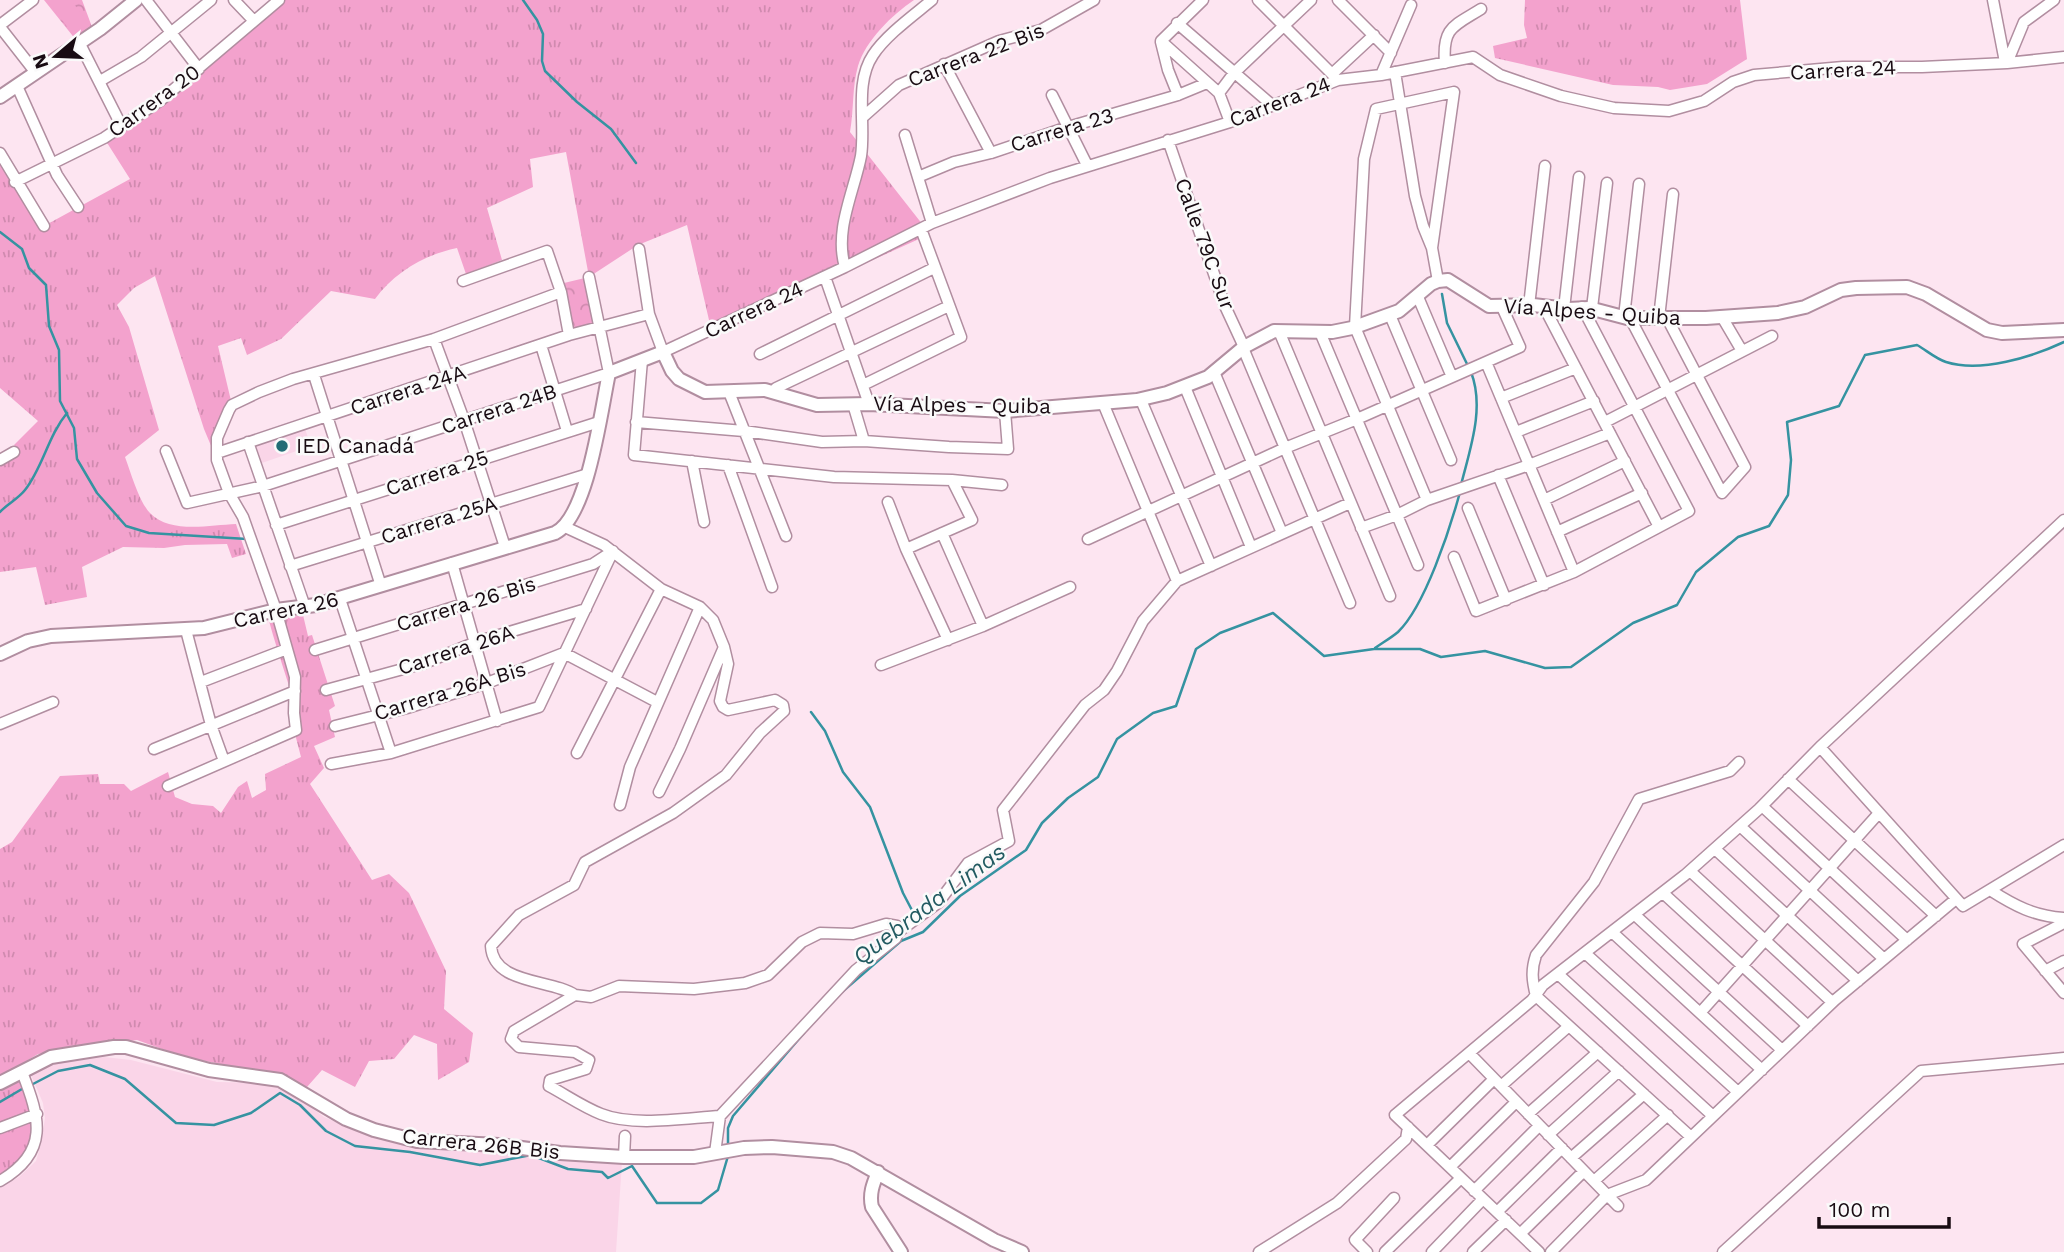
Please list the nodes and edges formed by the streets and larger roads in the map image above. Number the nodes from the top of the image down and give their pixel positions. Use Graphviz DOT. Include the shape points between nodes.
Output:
graph roads {
  1 [pos="33,0"];
  2 [pos="136,0"];
  3 [pos="146,0"];
  4 [pos="211,0"];
  5 [pos="234,0"];
  6 [pos="279,0"];
  7 [pos="932,0"];
  8 [pos="1094,0"];
  9 [pos="1203,0"];
  10 [pos="1258,0"];
  11 [pos="1311,0"];
  12 [pos="1338,0"];
  13 [pos="1993,0"];
  14 [pos="2054,0"];
  15 [pos="1411,5"];
  16 [pos="1481,9"];
  17 [pos="254,21"];
  18 [pos="1177,23"];
  19 [pos="1284,24"];
  20 [pos="0,26"];
  21 [pos="171,34"];
  22 [pos="1374,35"];
  23 [pos="1161,41"];
  24 [pos="79,42"];
  25 [pos="1391,53"];
  26 [pos="2064,57"];
  27 [pos="1445,63"];
  28 [pos="2006,63"];
  29 [pos="944,64"];
  30 [pos="199,69"];
  31 [pos="1395,72"];
  32 [pos="36,73"];
  33 [pos="1234,73"];
  34 [pos="1381,75"];
  35 [pos="1335,77"];
  36 [pos="100,80"];
  37 [pos="1206,83"];
  38 [pos="18,86"];
  39 [pos="1219,93"];
  40 [pos="1052,95"];
  41 [pos="1178,95"];
  42 [pos="0,97"];
  43 [pos="1401,103"];
  44 [pos="1272,105"];
  45 [pos="863,117"];
  46 [pos="1230,122"];
  47 [pos="121,125"];
  48 [pos="1068,127"];
  49 [pos="905,135"];
  50 [pos="1168,139"];
  51 [pos="0,153"];
  52 [pos="990,153"];
  53 [pos="54,165"];
  54 [pos="1087,165"];
  55 [pos="1545,166"];
  56 [pos="918,177"];
  57 [pos="1579,177"];
  58 [pos="15,182"];
  59 [pos="1606,183"];
  60 [pos="1639,184"];
  61 [pos="1673,194"];
  62 [pos="78,207"];
  63 [pos="932,223"];
  64 [pos="44,226"];
  65 [pos="920,229"];
  66 [pos="1432,248"];
  67 [pos="639,249"];
  68 [pos="845,267"];
  69 [pos="934,268"];
  70 [pos="589,277"];
  71 [pos="825,277"];
  72 [pos="463,281"];
  73 [pos="1438,281"];
  74 [pos="561,292"];
  75 [pos="1419,297"];
  76 [pos="949,306"];
  77 [pos="1529,306"];
  78 [pos="1502,307"];
  79 [pos="1544,307"];
  80 [pos="1587,308"];
  81 [pos="1564,309"];
  82 [pos="649,314"];
  83 [pos="838,315"];
  84 [pos="1390,315"];
  85 [pos="1627,317"];
  86 [pos="1722,317"];
  87 [pos="1663,318"];
  88 [pos="598,327"];
  89 [pos="1355,327"];
  90 [pos="2064,330"];
  91 [pos="1279,331"];
  92 [pos="1321,332"];
  93 [pos="569,335"];
  94 [pos="1772,336"];
  95 [pos="434,338"];
  96 [pos="541,345"];
  97 [pos="1244,347"];
  98 [pos="1742,351"];
  99 [pos="663,352"];
  100 [pos="851,352"];
  101 [pos="761,354"];
  102 [pos="642,360"];
  103 [pos="1486,362"];
  104 [pos="1577,368"];
  105 [pos="1214,372"];
  106 [pos="609,373"];
  107 [pos="314,375"];
  108 [pos="1696,375"];
  109 [pos="448,376"];
  110 [pos="1452,377"];
  111 [pos="863,385"];
  112 [pos="1185,387"];
  113 [pos="1668,390"];
  114 [pos="555,391"];
  115 [pos="1422,391"];
  116 [pos="729,392"];
  117 [pos="773,392"];
  118 [pos="1501,398"];
  119 [pos="1141,400"];
  120 [pos="1594,401"];
  121 [pos="853,404"];
  122 [pos="869,404"];
  123 [pos="1103,404"];
  124 [pos="1388,406"];
  125 [pos="1634,407"];
  126 [pos="1005,411"];
  127 [pos="327,416"];
  128 [pos="1357,419"];
  129 [pos="464,421"];
  130 [pos="599,422"];
  131 [pos="636,422"];
  132 [pos="1605,422"];
  133 [pos="744,430"];
  134 [pos="567,431"];
  135 [pos="1516,432"];
  136 [pos="1610,432"];
  137 [pos="1322,434"];
  138 [pos="864,441"];
  139 [pos="248,442"];
  140 [pos="1285,448"];
  141 [pos="166,451"];
  142 [pos="13,452"];
  143 [pos="217,456"];
  144 [pos="0,460"];
  145 [pos="341,460"];
  146 [pos="476,460"];
  147 [pos="1451,460"];
  148 [pos="692,461"];
  149 [pos="1625,461"];
  150 [pos="1253,463"];
  151 [pos="727,465"];
  152 [pos="1529,465"];
  153 [pos="761,470"];
  154 [pos="588,474"];
  155 [pos="1498,475"];
  156 [pos="1222,477"];
  157 [pos="952,480"];
  158 [pos="1002,485"];
  159 [pos="263,486"];
  160 [pos="229,493"];
  161 [pos="1642,493"];
  162 [pos="1182,496"];
  163 [pos="353,499"];
  164 [pos="1427,500"];
  165 [pos="1544,500"];
  166 [pos="888,502"];
  167 [pos="1350,503"];
  168 [pos="490,504"];
  169 [pos="1468,508"];
  170 [pos="1148,511"];
  171 [pos="1397,515"];
  172 [pos="1314,518"];
  173 [pos="2064,520"];
  174 [pos="704,522"];
  175 [pos="276,525"];
  176 [pos="565,527"];
  177 [pos="1659,527"];
  178 [pos="1361,528"];
  179 [pos="1558,532"];
  180 [pos="942,533"];
  181 [pos="1282,533"];
  182 [pos="786,536"];
  183 [pos="1087,539"];
  184 [pos="367,542"];
  185 [pos="505,547"];
  186 [pos="1251,547"];
  187 [pos="906,549"];
  188 [pos="613,551"];
  189 [pos="1454,557"];
  190 [pos="452,564"];
  191 [pos="1418,565"];
  192 [pos="290,566"];
  193 [pos="1211,566"];
  194 [pos="1574,572"];
  195 [pos="1177,581"];
  196 [pos="1544,584"];
  197 [pos="381,586"];
  198 [pos="772,587"];
  199 [pos="1070,587"];
  200 [pos="662,589"];
  201 [pos="1390,596"];
  202 [pos="340,599"];
  203 [pos="1506,600"];
  204 [pos="1350,603"];
  205 [pos="464,605"];
  206 [pos="305,607"];
  207 [pos="700,607"];
  208 [pos="586,609"];
  209 [pos="276,610"];
  210 [pos="983,626"];
  211 [pos="186,630"];
  212 [pos="353,638"];
  213 [pos="948,639"];
  214 [pos="476,642"];
  215 [pos="724,647"];
  216 [pos="287,649"];
  217 [pos="315,650"];
  218 [pos="564,653"];
  219 [pos="0,654"];
  220 [pos="881,665"];
  221 [pos="366,678"];
  222 [pos="615,680"];
  223 [pos="201,682"];
  224 [pos="487,683"];
  225 [pos="326,690"];
  226 [pos="295,691"];
  227 [pos="52,702"];
  228 [pos="657,702"];
  229 [pos="378,714"];
  230 [pos="497,721"];
  231 [pos="0,724"];
  232 [pos="211,725"];
  233 [pos="335,726"];
  234 [pos="1820,747"];
  235 [pos="154,749"];
  236 [pos="391,753"];
  237 [pos="576,753"];
  238 [pos="224,761"];
  239 [pos="1739,762"];
  240 [pos="331,764"];
  241 [pos="1788,779"];
  242 [pos="169,786"];
  243 [pos="659,792"];
  244 [pos="620,805"];
  245 [pos="1762,806"];
  246 [pos="1879,813"];
  247 [pos="1740,826"];
  248 [pos="1855,841"];
  249 [pos="2064,845"];
  250 [pos="1715,849"];
  251 [pos="1830,868"];
  252 [pos="1690,871"];
  253 [pos="1990,890"];
  254 [pos="1810,891"];
  255 [pos="1663,893"];
  256 [pos="1956,899"];
  257 [pos="1635,915"];
  258 [pos="1787,916"];
  259 [pos="1936,916"];
  260 [pos="2064,921"];
  261 [pos="898,932"];
  262 [pos="1612,932"];
  263 [pos="1907,940"];
  264 [pos="1765,941"];
  265 [pos="1585,953"];
  266 [pos="1884,959"];
  267 [pos="2064,961"];
  268 [pos="1743,966"];
  269 [pos="2045,971"];
  270 [pos="1558,974"];
  271 [pos="1858,981"];
  272 [pos="1719,992"];
  273 [pos="2064,993"];
  274 [pos="575,995"];
  275 [pos="1536,996"];
  276 [pos="1832,1002"];
  277 [pos="1700,1013"];
  278 [pos="1569,1026"];
  279 [pos="1808,1026"];
  280 [pos="1782,1050"];
  281 [pos="1598,1052"];
  282 [pos="1469,1053"];
  283 [pos="2064,1058"];
  284 [pos="1762,1070"];
  285 [pos="1619,1071"];
  286 [pos="22,1072"];
  287 [pos="1497,1082"];
  288 [pos="0,1083"];
  289 [pos="1738,1092"];
  290 [pos="1644,1094"];
  291 [pos="1516,1102"];
  292 [pos="37,1114"];
  293 [pos="1528,1114"];
  294 [pos="1668,1115"];
  295 [pos="720,1116"];
  296 [pos="1713,1116"];
  297 [pos="1539,1126"];
  298 [pos="1408,1127"];
  299 [pos="0,1128"];
  300 [pos="1548,1135"];
  301 [pos="625,1136"];
  302 [pos="1691,1137"];
  303 [pos="1427,1145"];
  304 [pos="1562,1148"];
  305 [pos="723,1152"];
  306 [pos="624,1157"];
  307 [pos="1572,1158"];
  308 [pos="1450,1167"];
  309 [pos="1584,1171"];
  310 [pos="878,1172"];
  311 [pos="1461,1178"];
  312 [pos="0,1181"];
  313 [pos="1594,1181"];
  314 [pos="1475,1191"];
  315 [pos="1607,1195"];
  316 [pos="1394,1198"];
  317 [pos="1483,1199"];
  318 [pos="1618,1206"];
  319 [pos="1497,1212"];
  320 [pos="1506,1220"];
  321 [pos="1520,1234"];
  322 [pos="1283,1237"];
  323 [pos="901,1252"];
  324 [pos="1022,1252"];
  325 [pos="1259,1252"];
  326 [pos="1275,1252"];
  327 [pos="1367,1252"];
  328 [pos="1385,1252"];
  329 [pos="1433,1252"];
  330 [pos="1473,1252"];
  331 [pos="1539,1252"];
  332 [pos="1551,1252"];
  333 [pos="1723,1252"];
  1 -- 20 [label="street"];
  2 -- 24 [label="street"];
  3 -- 21 [label="street"];
  4 -- 21 [label="street"];
  5 -- 17 [label="street"];
  6 -- 17 [label="street, Carrera 20"];
  7 -- 45 [label="street" via="872,56 865,74"];
  8 -- 29 [label="street, Carrera 22 Bis" via="1041,30 999,41"];
  9 -- 18 [label="street"];
  10 -- 19 [label="street"];
  11 -- 19 [label="street"];
  12 -- 22 [label="street"];
  13 -- 28 [label="street"];
  14 -- 28 [label="street" via="2024,22"];
  15 -- 25 [label="street"];
  16 -- 27 [label="street" via="1448,33 1443,45"];
  17 -- 30 [label="street, Carrera 20"];
  18 -- 23 [label="street"];
  18 -- 33 [label="street"];
  19 -- 33 [label="street"];
  19 -- 35 [label="street"];
  20 -- 32 [label="street"];
  21 -- 30 [label="street"];
  21 -- 36 [label="street"];
  22 -- 25 [label="street"];
  22 -- 35 [label="street"];
  23 -- 37 [label="street"];
  23 -- 41 [label="street"];
  24 -- 32 [label="street"];
  24 -- 36 [label="street"];
  25 -- 34 [label="street"];
  26 -- 28 [label="street, Carrera 24"];
  27 -- 28 [label="street, Carrera 24" via="1473,57 1500,75 1561,96 1614,108 1669,111 1704,101 1754,75 1843,67"];
  27 -- 31 [label="street, Carrera 24"];
  29 -- 45 [label="street, Carrera 22 Bis" via="899,85"];
  29 -- 52 [label="street"];
  30 -- 47 [label="street, Carrera 20"];
  31 -- 34 [label="street, Carrera 24"];
  31 -- 43 [label="street"];
  32 -- 38 [label="street"];
  33 -- 39 [label="street"];
  33 -- 44 [label="street"];
  34 -- 35 [label="street, Carrera 24"];
  35 -- 44 [label="street, Carrera 24"];
  36 -- 47 [label="street"];
  37 -- 39 [label="street"];
  37 -- 41 [label="street, Carrera 23"];
  38 -- 42 [label="street"];
  38 -- 53 [label="street"];
  39 -- 46 [label="street"];
  40 -- 48 [label="street"];
  41 -- 48 [label="street, Carrera 23"];
  43 -- 66 [label="street" via="1415,196"];
  43 -- 66 [label="street" via="1454,92"];
  43 -- 89 [label="street" via="1376,109 1364,159"];
  44 -- 46 [label="street, Carrera 24"];
  45 -- 68 [label="street" via="861,156 844,221"];
  46 -- 50 [label="street, Carrera 24"];
  47 -- 53 [label="street, Carrera 20"];
  48 -- 52 [label="street, Carrera 23"];
  48 -- 54 [label="street"];
  49 -- 56 [label="street"];
  50 -- 54 [label="street, Carrera 24"];
  50 -- 97 [label="street, Calle 79C Sur"];
  51 -- 58 [label="street"];
  52 -- 56 [label="street, Carrera 23"];
  53 -- 58 [label="street, Carrera 20"];
  53 -- 62 [label="street"];
  54 -- 63 [label="street, Carrera 24"];
  55 -- 77 [label="street"];
  56 -- 63 [label="street"];
  57 -- 81 [label="street"];
  58 -- 64 [label="street"];
  59 -- 80 [label="street"];
  60 -- 85 [label="street"];
  61 -- 87 [label="street"];
  63 -- 65 [label="street, Carrera 24"];
  65 -- 68 [label="street, Carrera 24"];
  65 -- 69 [label="street"];
  66 -- 73 [label="street"];
  67 -- 82 [label="street"];
  68 -- 71 [label="street, Carrera 24"];
  69 -- 76 [label="street"];
  69 -- 83 [label="street"];
  70 -- 88 [label="street"];
  71 -- 83 [label="street"];
  71 -- 99 [label="street, Carrera 24"];
  72 -- 74 [label="street" via="547,251"];
  73 -- 75 [label="street, Vía Alpes - Quiba"];
  73 -- 78 [label="street, Vía Alpes - Quiba" via="1448,280 1489,306"];
  74 -- 93 [label="street"];
  74 -- 95 [label="street"];
  75 -- 84 [label="street, Vía Alpes - Quiba"];
  75 -- 110 [label="street"];
  76 -- 100 [label="street"];
  76 -- 111 [label="street" via="961,337"];
  77 -- 78 [label="street, Vía Alpes - Quiba"];
  77 -- 79 [label="street, Vía Alpes - Quiba"];
  78 -- 103 [label="street" via="1520,347"];
  79 -- 81 [label="street, Vía Alpes - Quiba"];
  79 -- 104 [label="street"];
  80 -- 81 [label="street, Vía Alpes - Quiba"];
  80 -- 85 [label="street, Vía Alpes - Quiba"];
  80 -- 125 [label="street"];
  82 -- 88 [label="street, Carrera 24A"];
  82 -- 99 [label="street"];
  83 -- 100 [label="street"];
  83 -- 101 [label="street"];
  84 -- 89 [label="street, Vía Alpes - Quiba"];
  84 -- 115 [label="street"];
  85 -- 87 [label="street, Vía Alpes - Quiba"];
  85 -- 113 [label="street"];
  86 -- 87 [label="street, Vía Alpes - Quiba"];
  86 -- 90 [label="street, Vía Alpes - Quiba" via="1791,311 1841,290 1907,287 1987,330"];
  86 -- 98 [label="street"];
  87 -- 108 [label="street"];
  88 -- 93 [label="street, Carrera 24A"];
  88 -- 106 [label="street"];
  89 -- 92 [label="street, Vía Alpes - Quiba"];
  89 -- 124 [label="street"];
  91 -- 92 [label="street, Vía Alpes - Quiba"];
  91 -- 97 [label="street, Vía Alpes - Quiba"];
  91 -- 137 [label="street"];
  92 -- 128 [label="street"];
  93 -- 96 [label="street, Carrera 24A"];
  94 -- 98 [label="street"];
  95 -- 107 [label="street"];
  95 -- 109 [label="street"];
  96 -- 109 [label="street, Carrera 24A"];
  96 -- 114 [label="street"];
  97 -- 105 [label="street, Vía Alpes - Quiba"];
  97 -- 140 [label="street, Calle 79C Sur"];
  98 -- 108 [label="street"];
  99 -- 102 [label="street, Carrera 24"];
  99 -- 116 [label="street, Vía Alpes - Quiba" via="672,371 690,386"];
  100 -- 111 [label="street"];
  100 -- 117 [label="street"];
  102 -- 106 [label="street, Carrera 24"];
  102 -- 131 [label="street"];
  103 -- 110 [label="street"];
  103 -- 118 [label="street"];
  104 -- 118 [label="street"];
  104 -- 120 [label="street"];
  105 -- 112 [label="street, Vía Alpes - Quiba"];
  105 -- 150 [label="street"];
  106 -- 114 [label="street, Carrera 24B"];
  106 -- 130 [label="street"];
  107 -- 127 [label="street"];
  107 -- 143 [label="street" via="232,405 217,438"];
  108 -- 113 [label="street"];
  108 -- 113 [label="street" via="1745,467 1722,493"];
  109 -- 127 [label="street, Carrera 24A"];
  109 -- 129 [label="street"];
  110 -- 115 [label="street"];
  111 -- 122 [label="street"];
  112 -- 119 [label="street, Vía Alpes - Quiba"];
  112 -- 156 [label="street"];
  113 -- 125 [label="street"];
  114 -- 129 [label="street, Carrera 24B"];
  114 -- 134 [label="street"];
  115 -- 124 [label="street"];
  115 -- 147 [label="street"];
  116 -- 117 [label="street, Vía Alpes - Quiba"];
  116 -- 133 [label="street"];
  117 -- 121 [label="street, Vía Alpes - Quiba" via="817,405"];
  118 -- 135 [label="street"];
  119 -- 123 [label="street, Vía Alpes - Quiba"];
  119 -- 162 [label="street"];
  120 -- 132 [label="street"];
  120 -- 135 [label="street"];
  121 -- 122 [label="street, Vía Alpes - Quiba"];
  121 -- 138 [label="street"];
  122 -- 126 [label="street, Vía Alpes - Quiba"];
  123 -- 126 [label="street, Vía Alpes - Quiba"];
  123 -- 170 [label="street"];
  124 -- 128 [label="street"];
  124 -- 164 [label="street"];
  125 -- 132 [label="street"];
  125 -- 177 [label="street" via="1689,511"];
  126 -- 138 [label="street" via="1008,449"];
  127 -- 139 [label="street, Carrera 24A"];
  127 -- 145 [label="street"];
  128 -- 137 [label="street"];
  128 -- 171 [label="street"];
  129 -- 145 [label="street, Carrera 24B"];
  129 -- 146 [label="street"];
  130 -- 134 [label="street, Carrera 25"];
  130 -- 154 [label="street"];
  131 -- 133 [label="street"];
  131 -- 148 [label="street" via="634,455"];
  132 -- 136 [label="street"];
  133 -- 138 [label="street" via="808,441"];
  133 -- 153 [label="street"];
  134 -- 146 [label="street, Carrera 25"];
  135 -- 152 [label="street"];
  136 -- 149 [label="street"];
  136 -- 152 [label="street"];
  137 -- 140 [label="street"];
  137 -- 167 [label="street"];
  139 -- 143 [label="street, Carrera 24A"];
  139 -- 159 [label="street"];
  140 -- 150 [label="street"];
  140 -- 172 [label="street, Calle 79C Sur"];
  141 -- 160 [label="street, Carrera 24B" via="187,503"];
  142 -- 144 [label="street"];
  143 -- 160 [label="street"];
  145 -- 159 [label="street, Carrera 24B"];
  145 -- 163 [label="street"];
  146 -- 163 [label="street, Carrera 25"];
  146 -- 168 [label="street"];
  148 -- 151 [label="street"];
  148 -- 174 [label="street"];
  149 -- 161 [label="street"];
  149 -- 165 [label="street"];
  150 -- 156 [label="street"];
  150 -- 181 [label="street"];
  151 -- 153 [label="street"];
  151 -- 198 [label="street"];
  152 -- 155 [label="street"];
  152 -- 165 [label="street"];
  153 -- 157 [label="street"];
  153 -- 182 [label="street"];
  154 -- 168 [label="street, Carrera 25A"];
  154 -- 176 [label="street"];
  155 -- 164 [label="street"];
  155 -- 196 [label="street"];
  156 -- 162 [label="street"];
  156 -- 186 [label="street"];
  157 -- 158 [label="street"];
  157 -- 180 [label="street" via="972,520"];
  159 -- 160 [label="street, Carrera 24B"];
  159 -- 175 [label="street"];
  160 -- 209 [label="street" via="243,517"];
  161 -- 177 [label="street"];
  161 -- 179 [label="street"];
  162 -- 170 [label="street"];
  162 -- 193 [label="street"];
  163 -- 175 [label="street, Carrera 25"];
  163 -- 184 [label="street"];
  164 -- 171 [label="street"];
  165 -- 179 [label="street"];
  166 -- 187 [label="street"];
  167 -- 172 [label="street"];
  167 -- 178 [label="street"];
  168 -- 184 [label="street, Carrera 25A"];
  168 -- 185 [label="street"];
  169 -- 203 [label="street"];
  170 -- 183 [label="street"];
  170 -- 195 [label="street"];
  171 -- 178 [label="street"];
  171 -- 191 [label="street"];
  172 -- 181 [label="street"];
  172 -- 204 [label="street, Calle 79C Sur"];
  173 -- 234 [label="street"];
  175 -- 192 [label="street"];
  176 -- 185 [label="street, Carrera 26"];
  176 -- 188 [label="street"];
  177 -- 194 [label="street"];
  178 -- 201 [label="street"];
  179 -- 194 [label="street"];
  180 -- 187 [label="street"];
  180 -- 210 [label="street"];
  181 -- 186 [label="street"];
  184 -- 192 [label="street, Carrera 25A"];
  184 -- 197 [label="street"];
  185 -- 190 [label="street, Carrera 26"];
  186 -- 193 [label="street"];
  187 -- 213 [label="street"];
  188 -- 200 [label="street"];
  188 -- 205 [label="street, Carrera 26 Bis" via="593,564"];
  188 -- 208 [label="street"];
  189 -- 203 [label="street" via="1476,611"];
  190 -- 197 [label="street, Carrera 26"];
  190 -- 205 [label="street"];
  192 -- 206 [label="street"];
  193 -- 195 [label="street"];
  194 -- 196 [label="street"];
  195 -- 261 [label="street" via="1143,621 1104,690 1085,705 1003,810 1009,841 968,863 938,903"];
  196 -- 203 [label="street"];
  197 -- 202 [label="street, Carrera 26"];
  199 -- 210 [label="street"];
  200 -- 207 [label="street"];
  200 -- 222 [label="street"];
  202 -- 206 [label="street, Carrera 26"];
  202 -- 212 [label="street"];
  205 -- 212 [label="street, Carrera 26 Bis"];
  205 -- 214 [label="street"];
  206 -- 209 [label="street, Carrera 26"];
  207 -- 215 [label="street" via="713,620"];
  207 -- 228 [label="street"];
  208 -- 214 [label="street, Carrera 26A"];
  208 -- 218 [label="street"];
  209 -- 211 [label="street, Carrera 26"];
  209 -- 216 [label="street"];
  210 -- 213 [label="street"];
  211 -- 219 [label="street, Carrera 26" via="51,636"];
  211 -- 223 [label="street"];
  212 -- 217 [label="street, Carrera 26 Bis"];
  212 -- 221 [label="street"];
  213 -- 220 [label="street"];
  214 -- 221 [label="street, Carrera 26A" via="425,663"];
  214 -- 224 [label="street"];
  215 -- 243 [label="street"];
  215 -- 274 [label="street" via="728,664 720,701 723,707 728,710 775,700 783,705 783,711 726,775 673,813 585,862 574,885 519,915 491,946 491,954 505,972"];
  216 -- 223 [label="street"];
  216 -- 226 [label="street"];
  218 -- 222 [label="street"];
  218 -- 224 [label="street, Carrera 26A Bis"];
  218 -- 230 [label="street" via="539,707"];
  221 -- 225 [label="street, Carrera 26A"];
  221 -- 229 [label="street"];
  222 -- 228 [label="street"];
  222 -- 237 [label="street"];
  223 -- 232 [label="street"];
  224 -- 229 [label="street, Carrera 26A Bis"];
  224 -- 230 [label="street"];
  226 -- 232 [label="street"];
  226 -- 238 [label="street" via="296,730"];
  227 -- 231 [label="street"];
  228 -- 244 [label="street"];
  229 -- 233 [label="street, Carrera 26A Bis"];
  229 -- 236 [label="street"];
  230 -- 236 [label="street"];
  232 -- 235 [label="street"];
  232 -- 238 [label="street"];
  234 -- 241 [label="street"];
  234 -- 246 [label="street"];
  236 -- 240 [label="street"];
  238 -- 242 [label="street"];
  239 -- 275 [label="street" via="1730,771 1639,799 1594,882 1536,955 1531,978"];
  241 -- 245 [label="street"];
  241 -- 248 [label="street"];
  245 -- 247 [label="street"];
  245 -- 251 [label="street"];
  246 -- 248 [label="street"];
  246 -- 256 [label="street"];
  247 -- 250 [label="street"];
  247 -- 254 [label="street"];
  248 -- 251 [label="street"];
  248 -- 259 [label="street"];
  249 -- 253 [label="street"];
  250 -- 252 [label="street"];
  250 -- 258 [label="street"];
  251 -- 254 [label="street"];
  251 -- 263 [label="street"];
  252 -- 255 [label="street"];
  252 -- 264 [label="street"];
  253 -- 256 [label="street" via="1963,906"];
  253 -- 260 [label="street" via="2024,909"];
  254 -- 258 [label="street"];
  254 -- 266 [label="street"];
  255 -- 257 [label="street"];
  255 -- 268 [label="street"];
  256 -- 259 [label="street"];
  257 -- 262 [label="street"];
  257 -- 272 [label="street"];
  258 -- 264 [label="street"];
  258 -- 271 [label="street"];
  259 -- 263 [label="street"];
  260 -- 269 [label="street" via="2023,944"];
  261 -- 274 [label="street" via="891,923 853,934 820,933 802,942 768,975 745,983 694,989 619,986 591,997"];
  261 -- 295 [label="street" via="856,970"];
  262 -- 265 [label="street"];
  262 -- 277 [label="street"];
  263 -- 266 [label="street"];
  264 -- 268 [label="street"];
  264 -- 276 [label="street"];
  265 -- 270 [label="street"];
  265 -- 289 [label="street"];
  266 -- 271 [label="street"];
  267 -- 269 [label="street"];
  268 -- 272 [label="street"];
  268 -- 279 [label="street"];
  269 -- 273 [label="street"];
  270 -- 275 [label="street"];
  270 -- 296 [label="street"];
  271 -- 276 [label="street"];
  272 -- 277 [label="street"];
  272 -- 280 [label="street"];
  274 -- 295 [label="street" via="514,1031 511,1040 519,1047 575,1052 589,1060 586,1069 550,1080 549,1086 618,1118"];
  275 -- 278 [label="street"];
  275 -- 282 [label="street"];
  276 -- 279 [label="street"];
  277 -- 284 [label="street"];
  278 -- 281 [label="street"];
  278 -- 287 [label="street"];
  279 -- 280 [label="street"];
  280 -- 284 [label="street"];
  281 -- 285 [label="street"];
  281 -- 293 [label="street"];
  282 -- 287 [label="street"];
  282 -- 298 [label="street" via="1395,1115"];
  283 -- 333 [label="street" via="1921,1071"];
  284 -- 289 [label="street"];
  285 -- 290 [label="street"];
  285 -- 300 [label="street"];
  286 -- 288 [label="street, Carrera 26B Bis"];
  286 -- 292 [label="street"];
  286 -- 306 [label="street, Carrera 26B Bis" via="60,1055 126,1048 209,1070 280,1080 346,1119 417,1141"];
  287 -- 291 [label="street"];
  287 -- 303 [label="street"];
  289 -- 296 [label="street"];
  290 -- 294 [label="street"];
  290 -- 307 [label="street"];
  291 -- 293 [label="street"];
  291 -- 308 [label="street"];
  292 -- 299 [label="street"];
  292 -- 312 [label="street" via="37,1136 29,1156"];
  293 -- 297 [label="street"];
  294 -- 302 [label="street"];
  294 -- 313 [label="street"];
  295 -- 305 [label="street"];
  296 -- 302 [label="street"];
  297 -- 300 [label="street"];
  297 -- 314 [label="street"];
  298 -- 303 [label="street"];
  298 -- 322 [label="street" via="1406,1139 1365,1179"];
  300 -- 304 [label="street"];
  301 -- 306 [label="street"];
  302 -- 315 [label="street" via="1646,1180"];
  303 -- 308 [label="street"];
  304 -- 307 [label="street"];
  304 -- 319 [label="street"];
  305 -- 306 [label="street, Carrera 26B Bis" via="694,1157"];
  305 -- 310 [label="street, Carrera 26B Bis" via="772,1147 833,1152"];
  307 -- 309 [label="street"];
  308 -- 311 [label="street"];
  309 -- 313 [label="street"];
  309 -- 321 [label="street"];
  310 -- 323 [label="street" via="872,1207"];
  310 -- 324 [label="street, Carrera 26B Bis"];
  311 -- 314 [label="street"];
  311 -- 328 [label="street"];
  313 -- 315 [label="street"];
  314 -- 317 [label="street"];
  315 -- 318 [label="street"];
  315 -- 332 [label="street"];
  316 -- 327 [label="street" via="1355,1240"];
  317 -- 319 [label="street"];
  317 -- 329 [label="street"];
  319 -- 320 [label="street"];
  320 -- 321 [label="street"];
  320 -- 330 [label="street"];
  321 -- 331 [label="street"];
  322 -- 325 [label="street"];
  322 -- 326 [label="street"];
}
